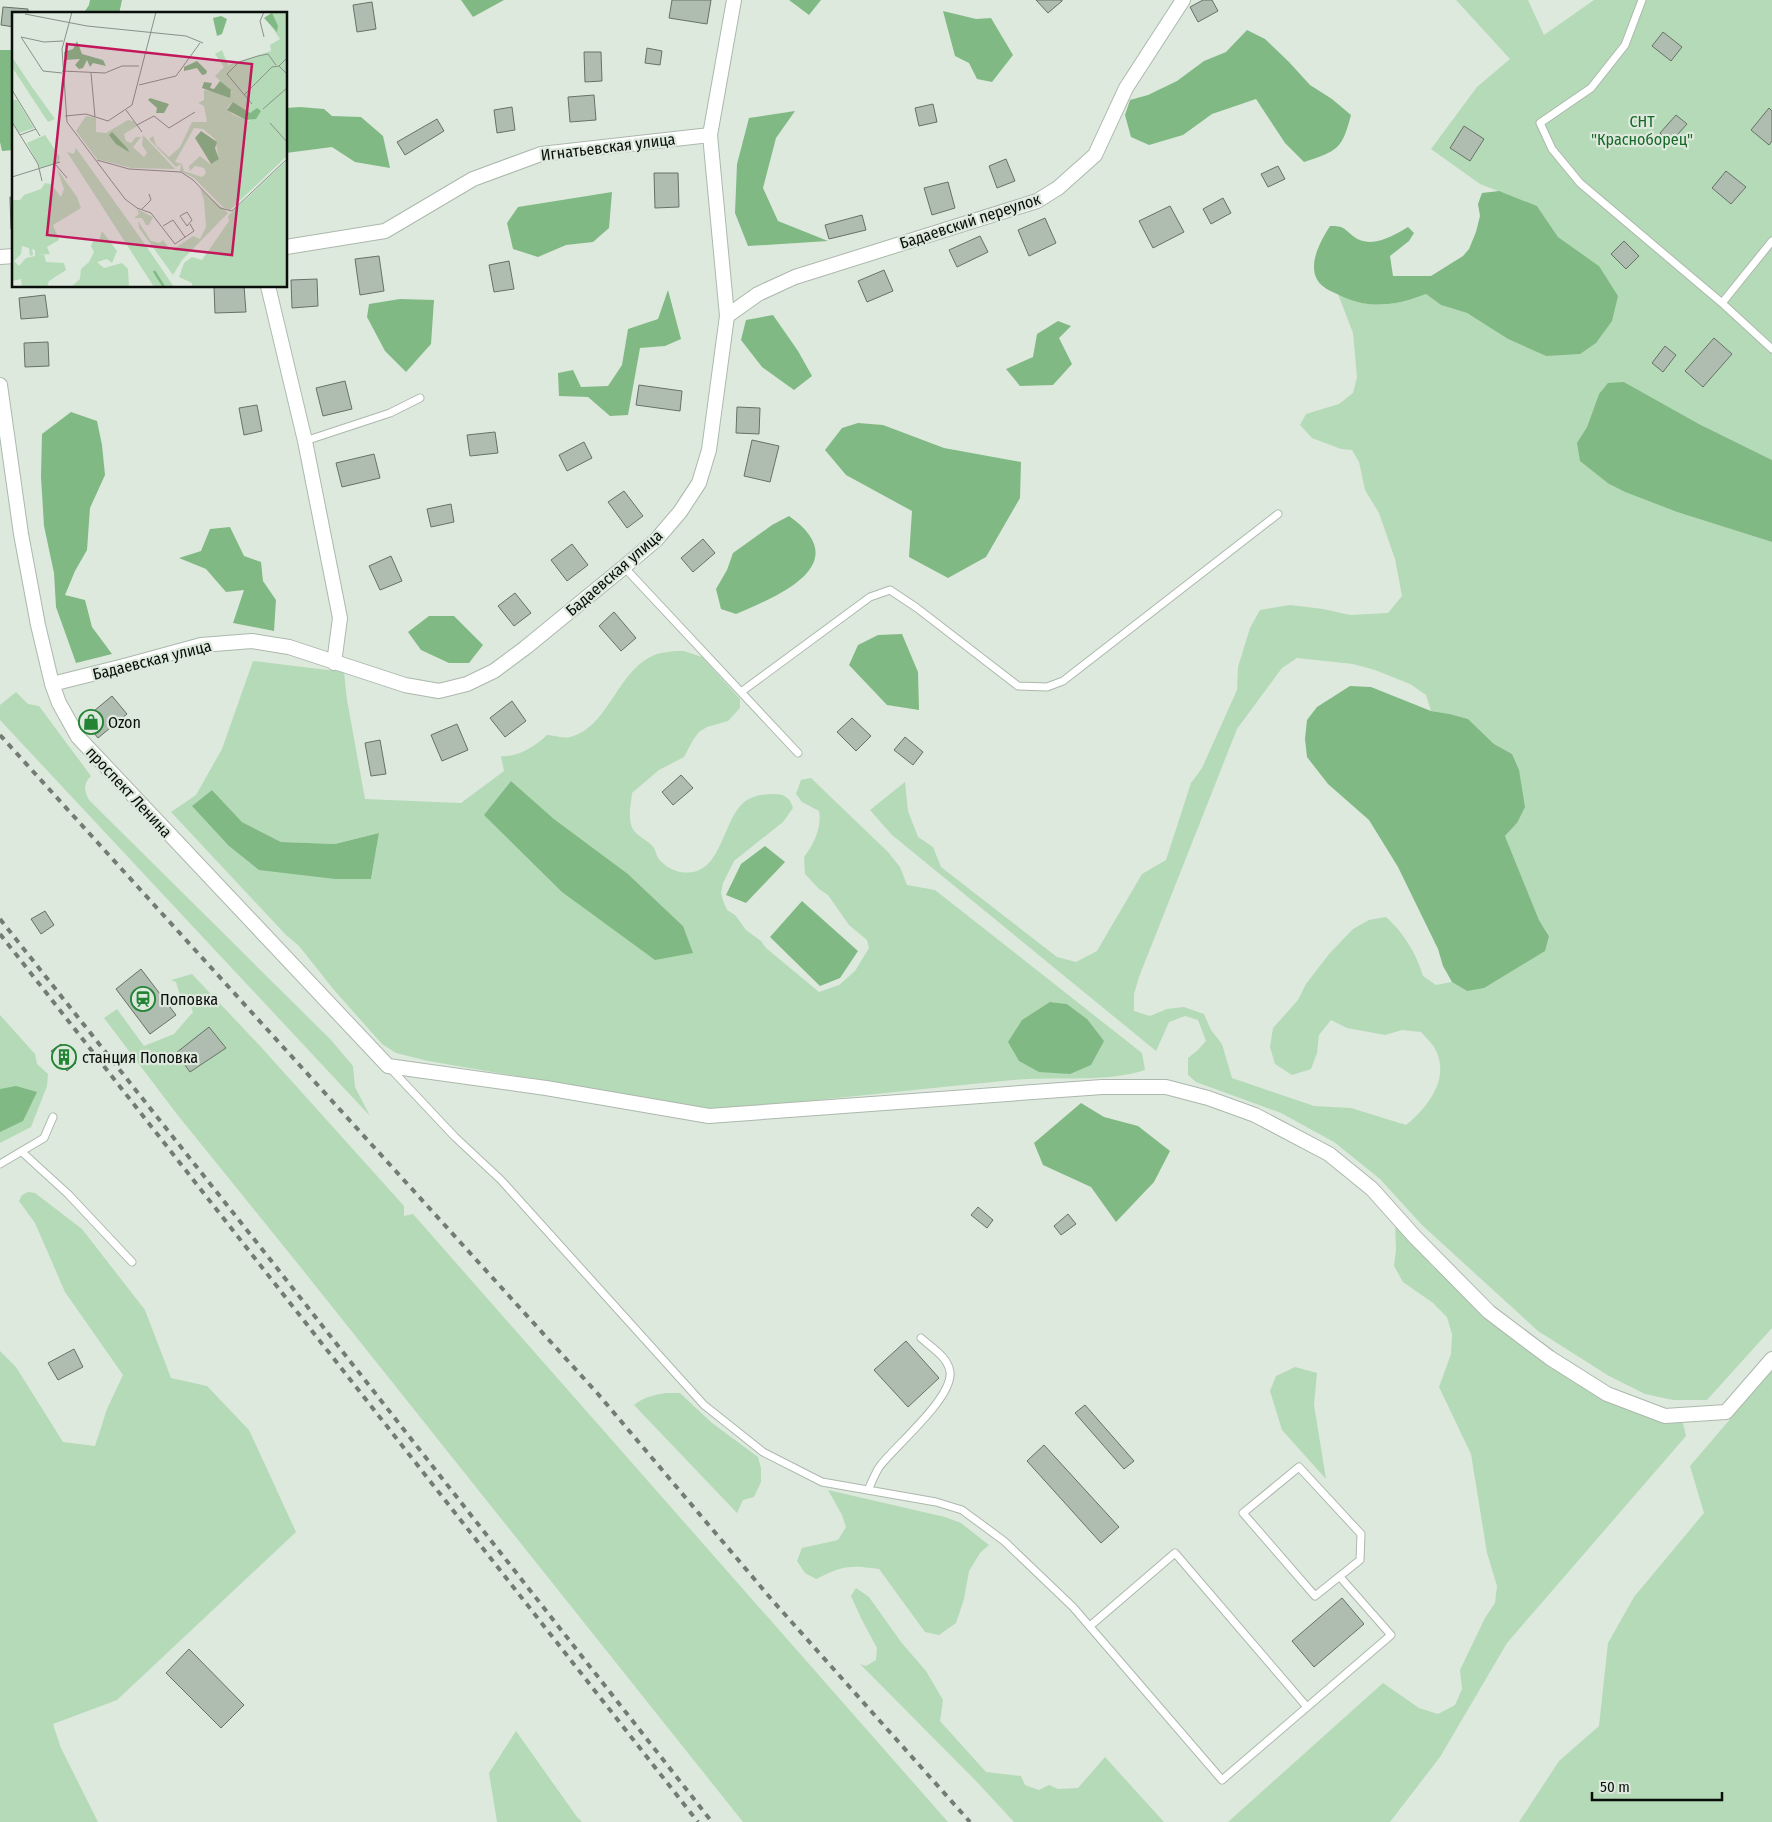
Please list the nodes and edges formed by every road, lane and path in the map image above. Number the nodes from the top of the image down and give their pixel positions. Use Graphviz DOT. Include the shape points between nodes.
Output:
graph roads {
  1 [pos="734,0"];
  2 [pos="1182,0"];
  3 [pos="1642,0"];
  4 [pos="710,135"];
  5 [pos="1772,242"];
  6 [pos="288,247"];
  7 [pos="268,288"];
  8 [pos="1722,303"];
  9 [pos="727,316"];
  10 [pos="1772,349"];
  11 [pos="0,385"];
  12 [pos="420,398"];
  13 [pos="305,441"];
  14 [pos="1278,514"];
  15 [pos="624,567"];
  16 [pos="334,663"];
  17 [pos="52,684"];
  18 [pos="741,692"];
  19 [pos="798,753"];
  20 [pos="388,1066"];
  21 [pos="53,1117"];
  22 [pos="22,1152"];
  23 [pos="0,1164"];
  24 [pos="132,1262"];
  25 [pos="922,1338"];
  26 [pos="1772,1359"];
  27 [pos="868,1490"];
  28 [pos="1340,1577"];
  29 [pos="1090,1626"];
  30 [pos="1307,1707"];
  1 -- 4 [label="street, Бадаевская улица"];
  2 -- 9 [label="street, Бадаевский переулок" via="1126,88 1096,155 1058,188 1037,201 794,277 758,294"];
  3 -- 8 [label="lane" via="1625,45 1591,88 1540,123 1552,149 1580,183"];
  4 -- 6 [label="street, Игнатьевская улица" via="541,154 473,179 385,231"];
  4 -- 9 [label="street, Бадаевская улица"];
  5 -- 8 [label="lane"];
  7 -- 13 [label="street"];
  8 -- 10 [label="lane"];
  9 -- 15 [label="street, Бадаевская улица" via="709,450 699,483 656,540"];
  11 -- 17 [label="street, проспект Ленина" via="22,534"];
  12 -- 13 [label="lane" via="390,413"];
  13 -- 16 [label="street" via="340,618"];
  14 -- 18 [label="lane" via="1063,681 1047,687 1018,686 890,590 870,597"];
  15 -- 16 [label="street, Бадаевская улица" via="525,648 494,671 468,684 439,691 405,685"];
  15 -- 18 [label="lane"];
  16 -- 17 [label="street, Бадаевская улица" via="289,647 244,641 200,645"];
  17 -- 20 [label="street, проспект Ленина" via="59,704 78,737"];
  18 -- 19 [label="lane"];
  20 -- 26 [label="street" via="546,1088 709,1116 1102,1087 1166,1087 1255,1115 1329,1154 1372,1189 1489,1312 1550,1358 1607,1394 1665,1416 1726,1412"];
  20 -- 27 [label="lane" via="505,1185 704,1405 763,1452 822,1482"];
  21 -- 22 [label="lane" via="44,1138"];
  22 -- 23 [label="lane"];
  22 -- 24 [label="lane" via="68,1194"];
  25 -- 27 [label="lane" via="946,1360 950,1374 946,1389 913,1432 878,1468"];
  27 -- 29 [label="lane" via="962,1510 1004,1541"];
  28 -- 28 [label="lane" via="1315,1596 1243,1513 1299,1467 1361,1534 1360,1560"];
  28 -- 30 [label="lane" via="1390,1635"];
  29 -- 30 [label="lane" via="1222,1780"];
  29 -- 30 [label="lane" via="1175,1553"];
}
